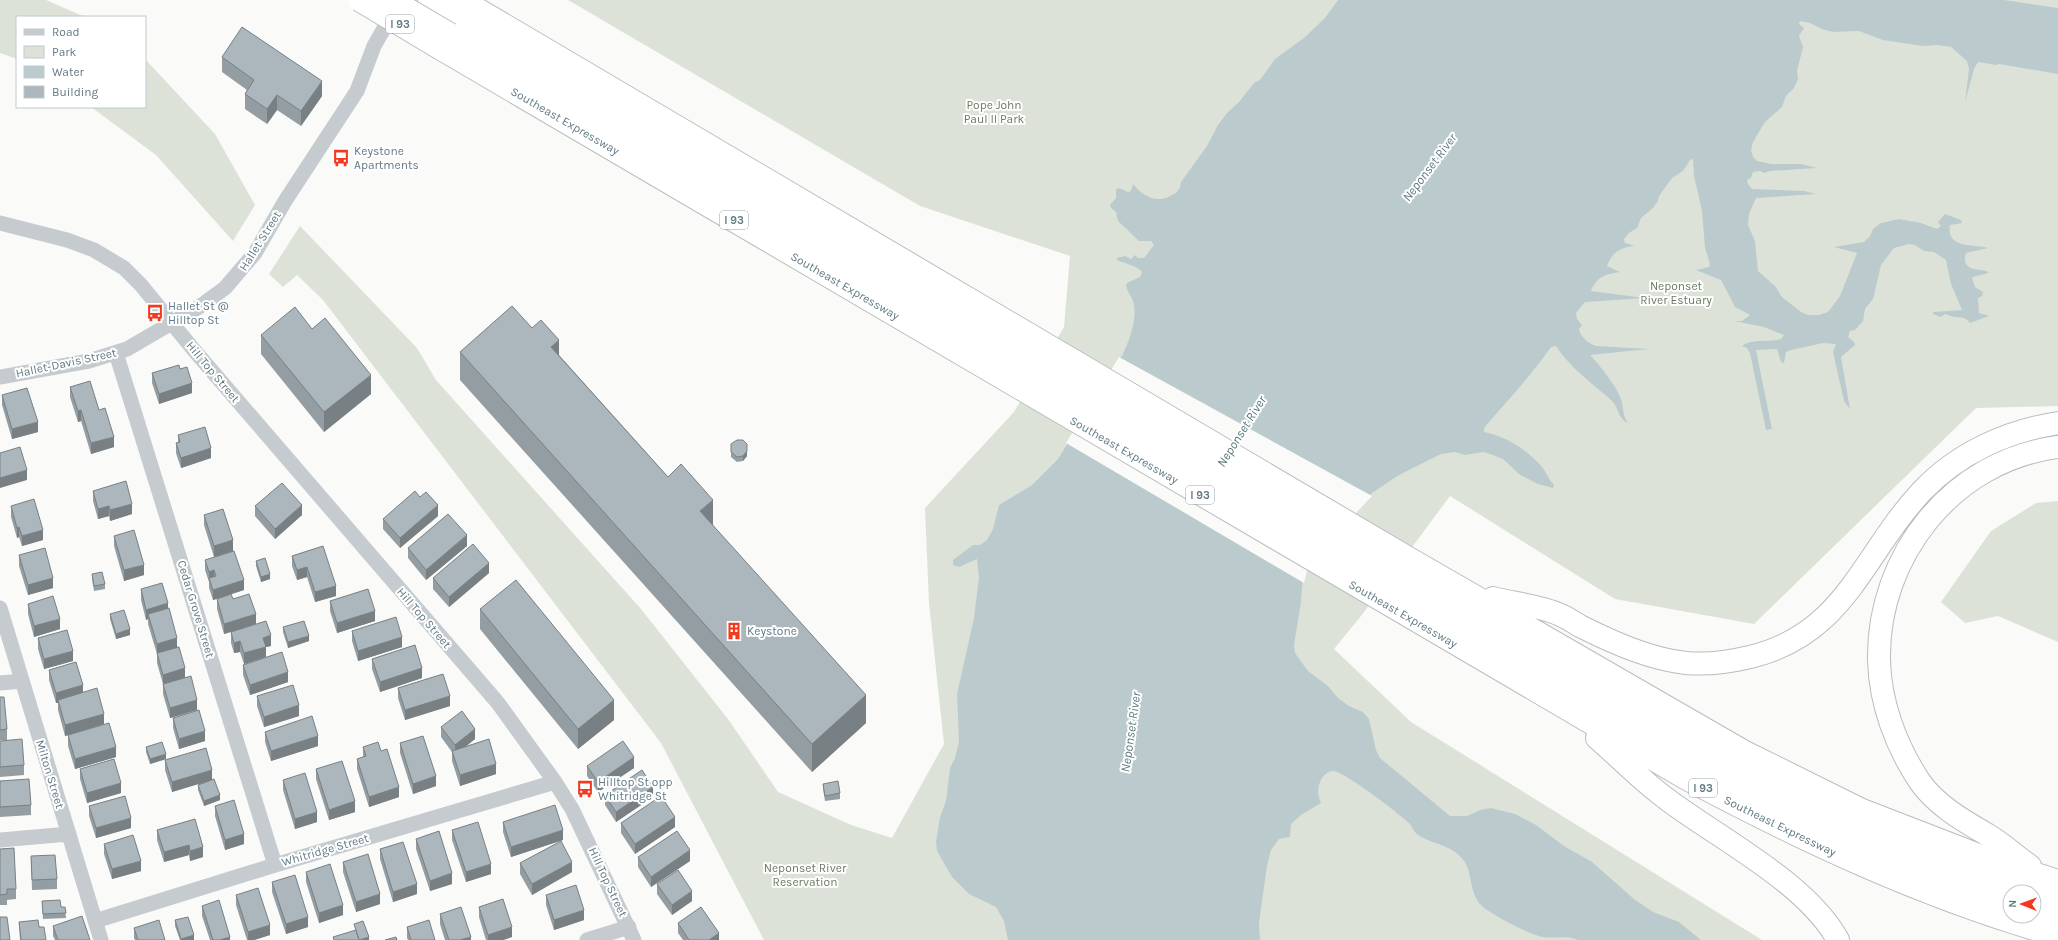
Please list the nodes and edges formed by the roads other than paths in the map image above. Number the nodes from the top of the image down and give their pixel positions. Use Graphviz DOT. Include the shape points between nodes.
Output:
graph roads {
  1 [pos="359,0"];
  2 [pos="392,0"];
  3 [pos="401,0"];
  4 [pos="429,0"];
  5 [pos="456,21"];
  6 [pos="0,223"];
  7 [pos="172,323"];
  8 [pos="116,353"];
  9 [pos="1039,369"];
  10 [pos="0,377"];
  11 [pos="2058,423"];
  12 [pos="2058,447"];
  13 [pos="1390,576"];
  14 [pos="1470,593"];
  15 [pos="0,608"];
  16 [pos="22,681"];
  17 [pos="0,683"];
  18 [pos="1561,706"];
  19 [pos="555,782"];
  20 [pos="69,834"];
  21 [pos="0,840"];
  22 [pos="275,865"];
  23 [pos="2051,880"];
  24 [pos="2058,899"];
  25 [pos="2002,901"];
  26 [pos="2042,918"];
  27 [pos="95,921"];
  28 [pos="2056,930"];
  29 [pos="632,934"];
  30 [pos="101,940"];
  31 [pos="587,940"];
  32 [pos="1838,940"];
  1 -- 5 [label="highway, Southeast Expressway / I 93, bridge"];
  2 -- 5 [label="highway, I 93, bridge"];
  3 -- 7 [label="street, Hallet Street" via="374,46 357,91 249,261 232,282 217,295"];
  4 -- 5 [label="highway, I 93"];
  5 -- 9 [label="highway, Southeast Expressway / I 93"];
  5 -- 9 [label="highway, Southeast Expressway / I 93"];
  6 -- 7 [label="street" via="74,242 105,255 132,276"];
  7 -- 8 [label="street, Hallet-Davis Street" via="138,344"];
  7 -- 19 [label="street, Hill Top Street" via="498,703"];
  8 -- 10 [label="street, Hallet-Davis Street" via="89,361"];
  8 -- 22 [label="street, Cedar Grove Street"];
  9 -- 13 [label="highway, Southeast Expressway / I 93"];
  9 -- 13 [label="highway, Southeast Expressway / I 93"];
  11 -- 14 [label="highway" via="2006,436 1966,456 1945,471 1906,510 1834,608 1800,638 1759,655 1712,663 1687,663 1660,658 1606,639 1558,613"];
  12 -- 23 [label="highway" via="2031,452 1988,468 1948,497 1917,533 1905,552 1888,594 1883,614 1879,660 1886,706 1910,766 1921,784 1949,811"];
  13 -- 14 [label="highway, Southeast Expressway / I 93"];
  13 -- 18 [label="highway, Southeast Expressway / I 93"];
  13 -- 24 [label="highway, I 93" via="1794,796 1915,850"];
  13 -- 25 [label="highway, I 93" via="1693,764 1870,852"];
  14 -- 23 [label="highway, Southeast Expressway / I 93" via="1686,719 1801,781 1921,834"];
  15 -- 16 [label="street, Milton Street"];
  16 -- 17 [label="street"];
  16 -- 20 [label="street, Milton Street"];
  18 -- 28 [label="highway, Southeast Expressway / I 93" via="1685,778 1863,867 1926,892"];
  18 -- 32 [label="highway" via="1667,800 1802,896 1820,914"];
  19 -- 22 [label="street, Whitridge Street"];
  19 -- 29 [label="street, Hill Top Street" via="584,832"];
  20 -- 21 [label="street"];
  20 -- 27 [label="street, Milton Street"];
  22 -- 27 [label="street, Whitridge Street"];
  26 -- 28 [label="highway, I 93"];
  27 -- 30 [label="street, Milton Street"];
  29 -- 31 [label="street"];
}
